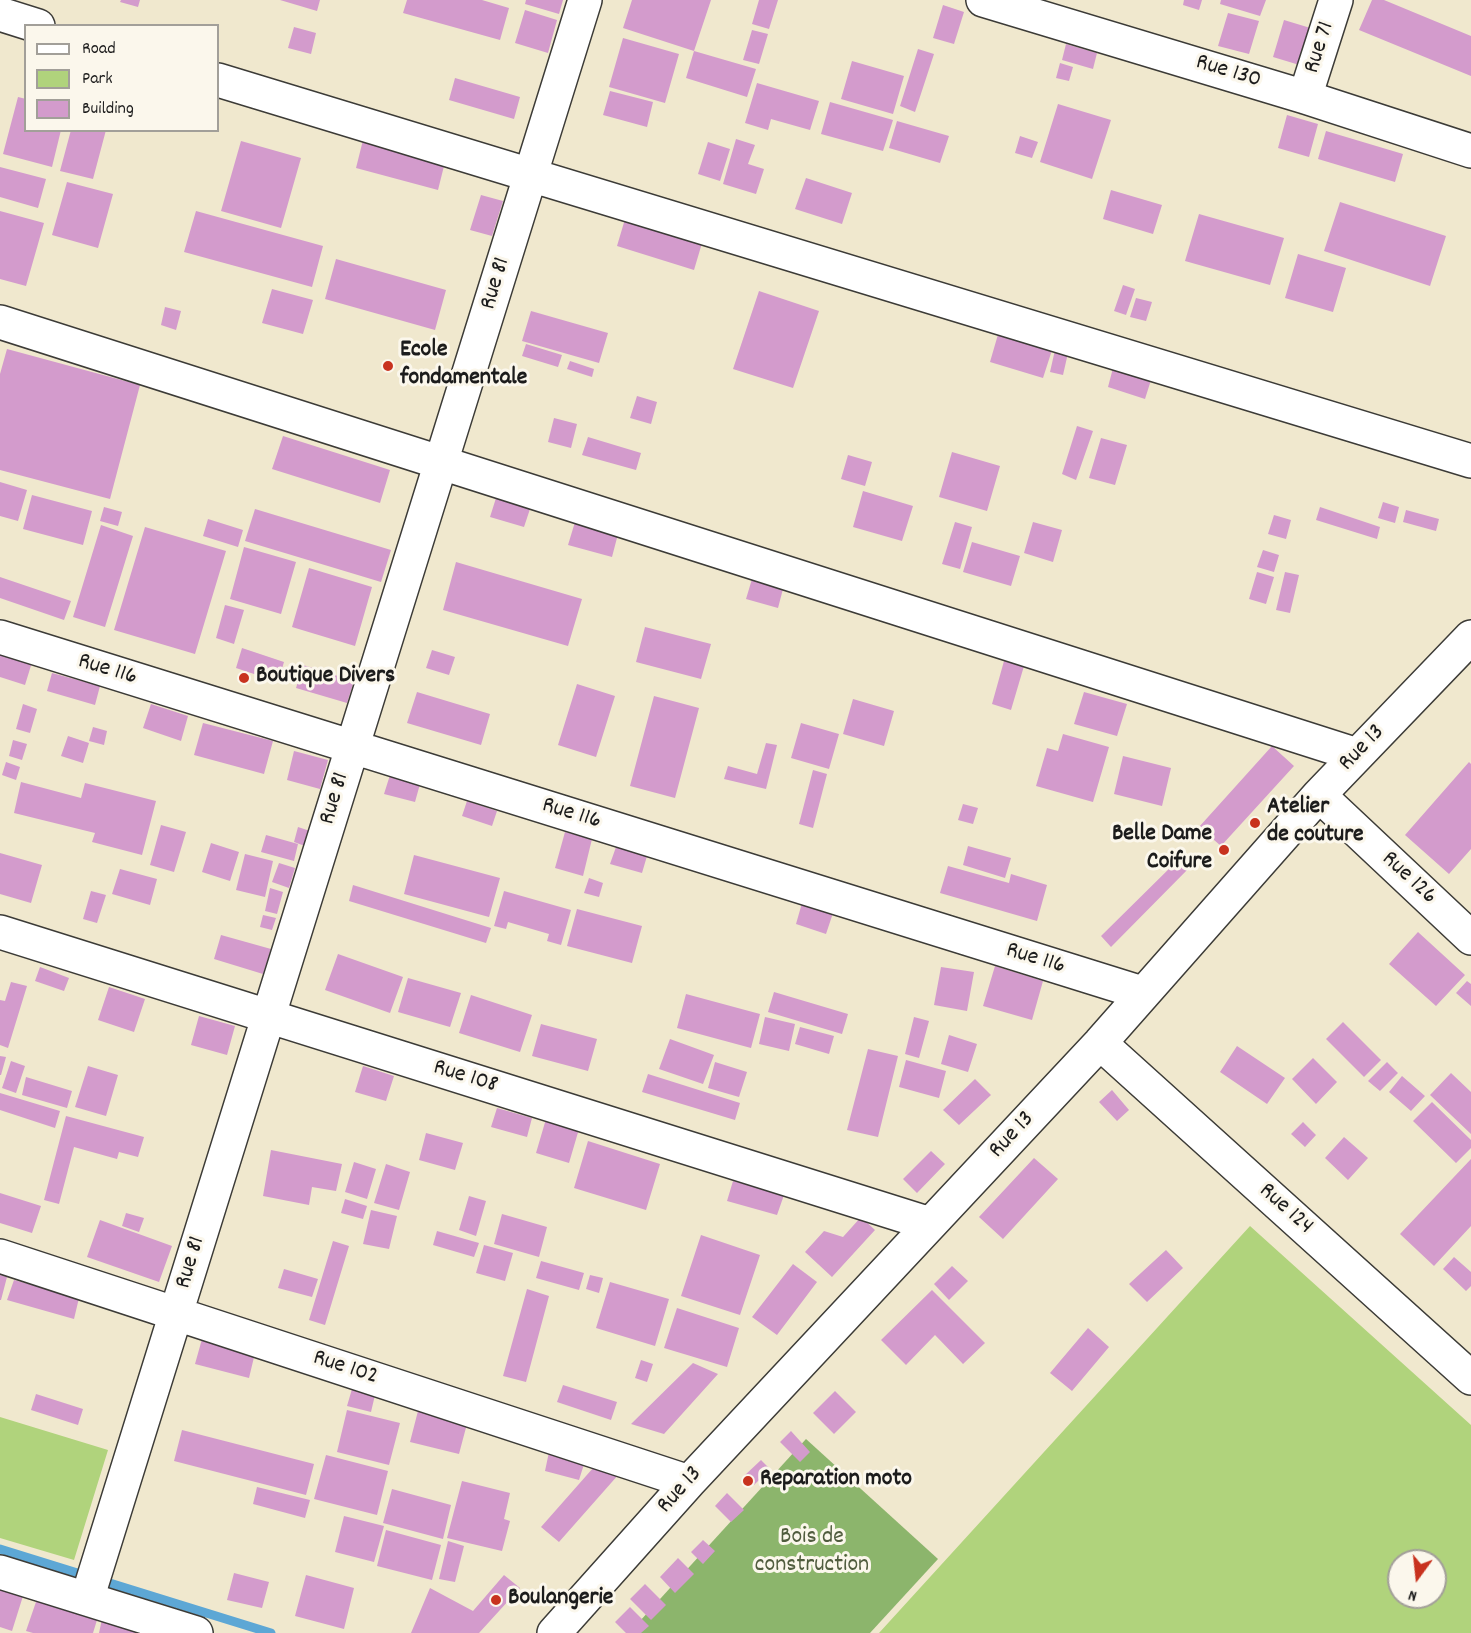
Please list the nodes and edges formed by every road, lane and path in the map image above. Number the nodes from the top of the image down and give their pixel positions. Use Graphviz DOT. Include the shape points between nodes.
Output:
graph roads {
  1 [pos="585,0"];
  2 [pos="983,0"];
  3 [pos="1336,0"];
  4 [pos="0,14"];
  5 [pos="32,24"];
  6 [pos="219,80"];
  7 [pos="1305,97"];
  8 [pos="1471,151"];
  9 [pos="531,175"];
  10 [pos="0,322"];
  11 [pos="1471,461"];
  12 [pos="441,463"];
  13 [pos="0,637"];
  14 [pos="1471,637"];
  15 [pos="353,747"];
  16 [pos="1357,755"];
  17 [pos="1318,795"];
  18 [pos="0,932"];
  19 [pos="1471,938"];
  20 [pos="1142,993"];
  21 [pos="269,1016"];
  22 [pos="1100,1043"];
  23 [pos="930,1224"];
  24 [pos="0,1256"];
  25 [pos="176,1314"];
  26 [pos="1471,1378"];
  27 [pos="689,1482"];
  28 [pos="0,1572"];
  29 [pos="87,1599"];
  30 [pos="196,1633"];
  31 [pos="554,1633"];
  1 -- 9 [label="street, Rue 81"];
  2 -- 7 [label="street, Rue 130"];
  3 -- 7 [label="street, Rue 71"];
  4 -- 5 [label="street"];
  6 -- 9 [label="street"];
  7 -- 8 [label="street, Rue 130"];
  9 -- 11 [label="street"];
  9 -- 12 [label="street, Rue 81"];
  10 -- 12 [label="street"];
  12 -- 15 [label="street, Rue 81"];
  12 -- 16 [label="street"];
  13 -- 15 [label="street, Rue 116"];
  14 -- 16 [label="street, Rue 13"];
  15 -- 20 [label="street, Rue 116"];
  15 -- 21 [label="street, Rue 81"];
  16 -- 17 [label="street, Rue 13"];
  17 -- 19 [label="street, Rue 126"];
  17 -- 20 [label="street, Rue 13"];
  18 -- 21 [label="street, Rue 108"];
  20 -- 22 [label="street, Rue 13"];
  21 -- 23 [label="street, Rue 108"];
  21 -- 25 [label="street, Rue 81"];
  22 -- 23 [label="street, Rue 13"];
  22 -- 26 [label="street, Rue 124"];
  23 -- 27 [label="street, Rue 13"];
  24 -- 25 [label="street, Rue 102"];
  25 -- 27 [label="street, Rue 102"];
  25 -- 29 [label="street, Rue 81"];
  27 -- 31 [label="street, Rue 13"];
  28 -- 29 [label="street"];
  29 -- 30 [label="street"];
}
